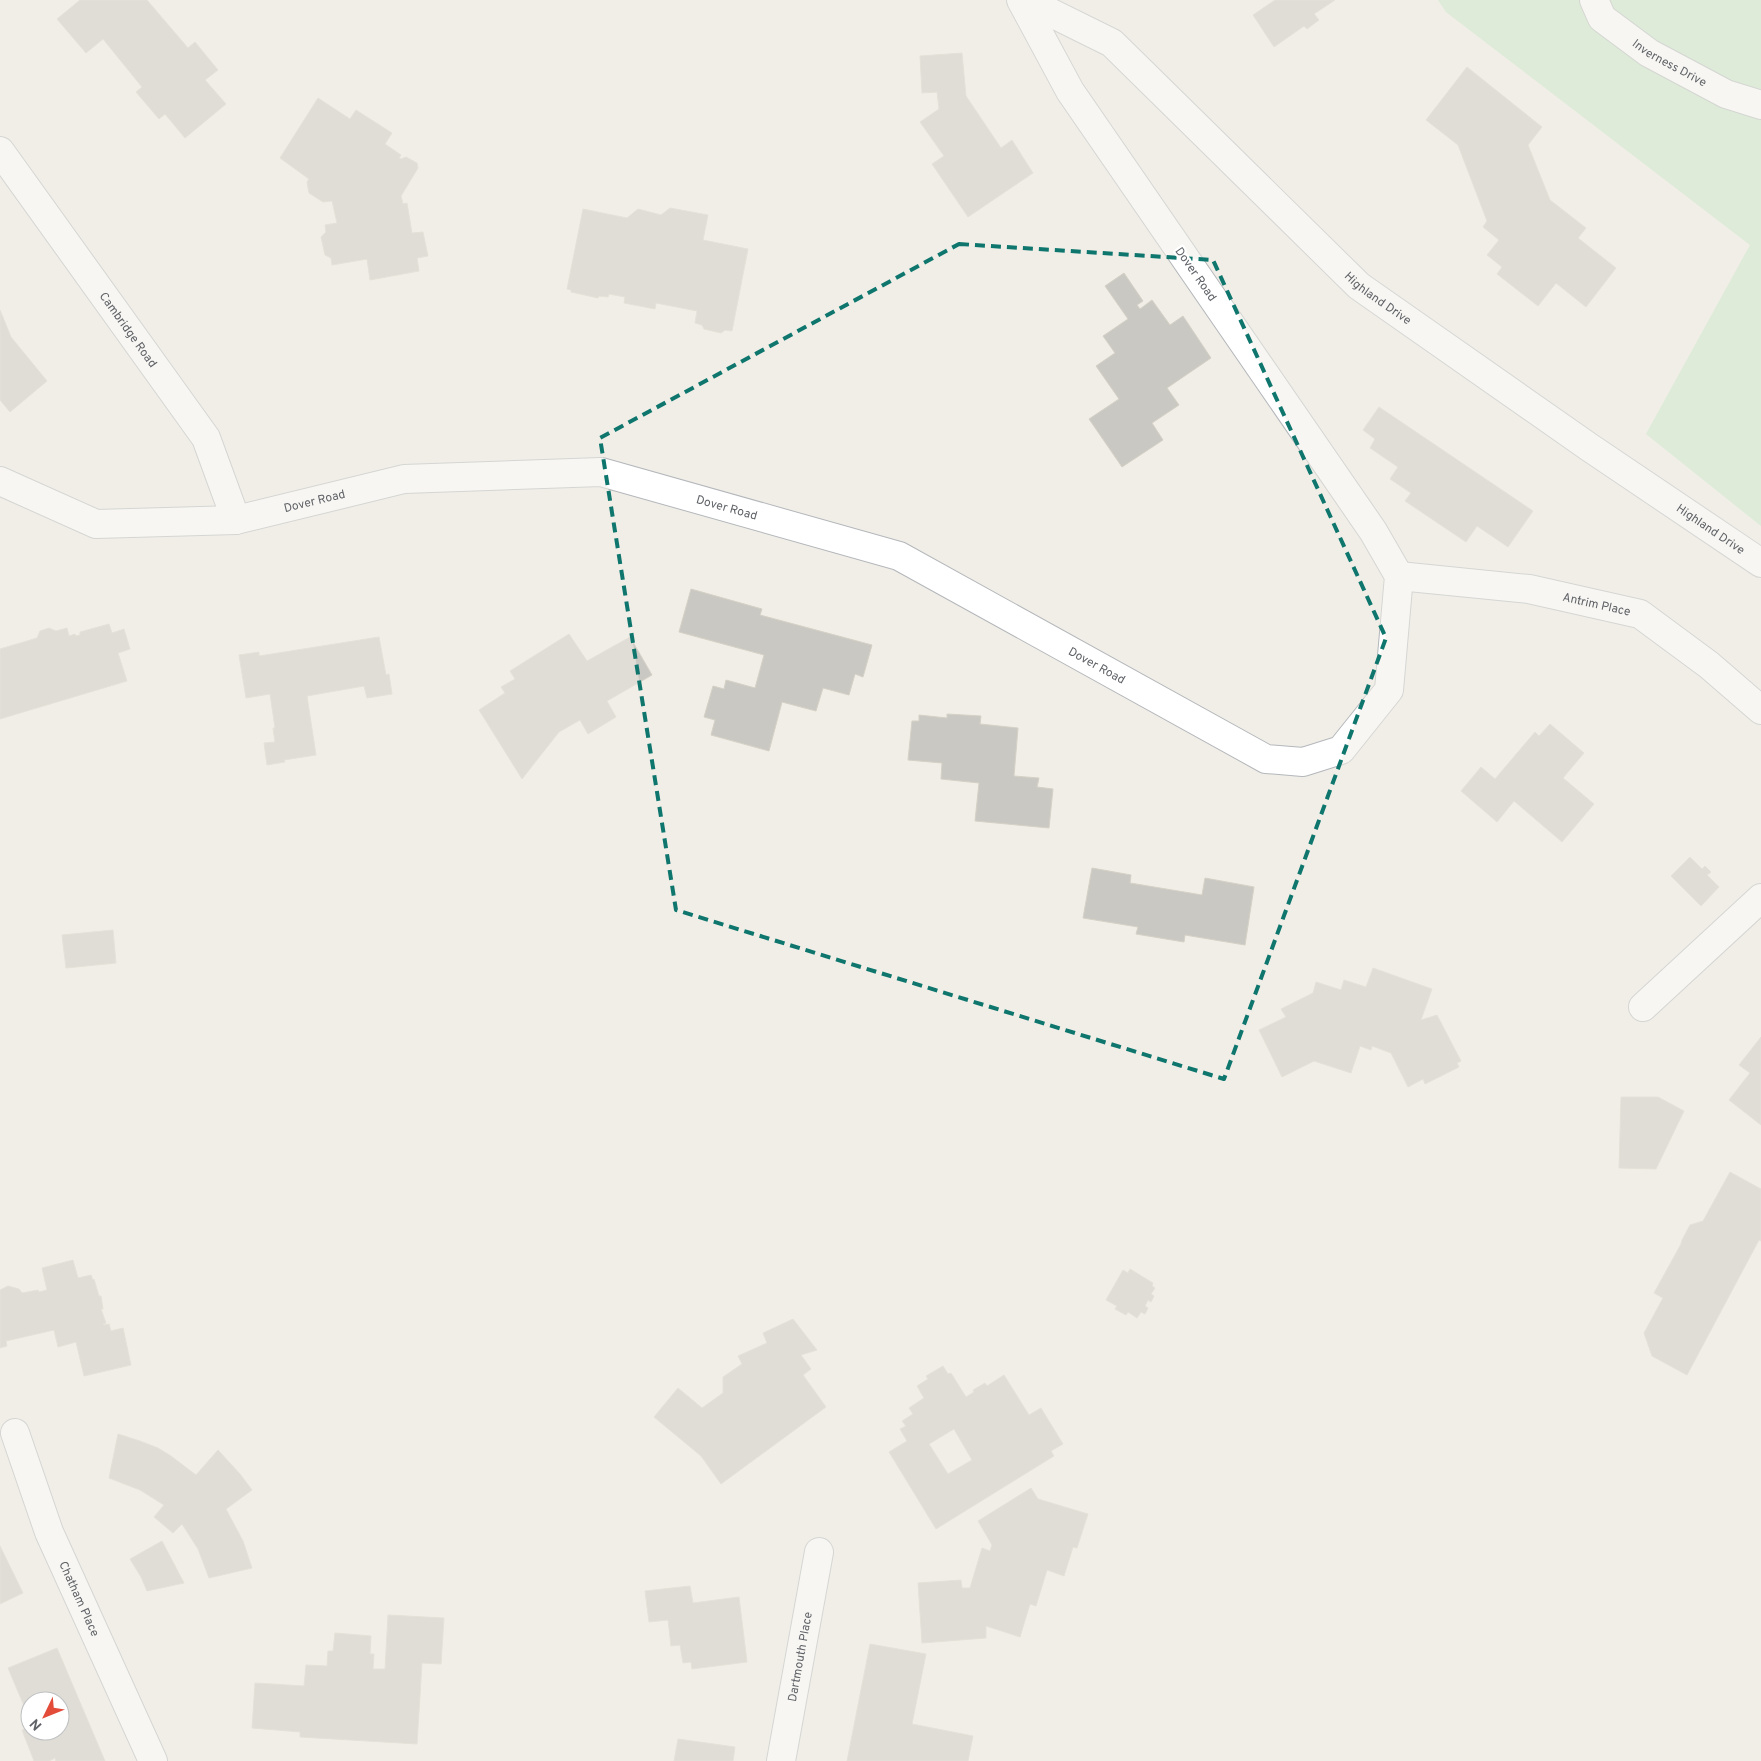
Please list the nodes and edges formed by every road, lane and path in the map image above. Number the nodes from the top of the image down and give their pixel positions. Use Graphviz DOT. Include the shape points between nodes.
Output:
graph roads {
  1 [pos="1021,0"];
  2 [pos="1025,0"];
  3 [pos="1594,0"];
  4 [pos="1761,104"];
  5 [pos="0,151"];
  6 [pos="0,481"];
  7 [pos="236,520"];
  8 [pos="1761,564"];
  9 [pos="1399,576"];
  10 [pos="1761,710"];
  11 [pos="1761,898"];
  12 [pos="1643,1008"];
  13 [pos="15,1433"];
  14 [pos="820,1552"];
  15 [pos="153,1761"];
  16 [pos="780,1761"];
  1 -- 9 [label="street, Dover Road" via="1070,91 1373,531"];
  2 -- 8 [label="street, Highland Drive" via="1112,43 1358,286"];
  3 -- 4 [label="street, Inverness Drive" via="1602,18 1650,53 1726,94"];
  5 -- 7 [label="street, Cambridge Road" via="206,438"];
  6 -- 7 [label="street, Dover Road" via="96,524"];
  7 -- 9 [label="street, Dover Road" via="404,479 601,472 899,556 1266,759 1303,762 1341,750 1389,690"];
  9 -- 10 [label="street, Antrim Place" via="1529,589 1640,614 1709,665"];
  11 -- 12 [label="street"];
  13 -- 15 [label="street, Chatham Place" via="49,1532"];
  14 -- 16 [label="street, Dartmouth Place"];
}
